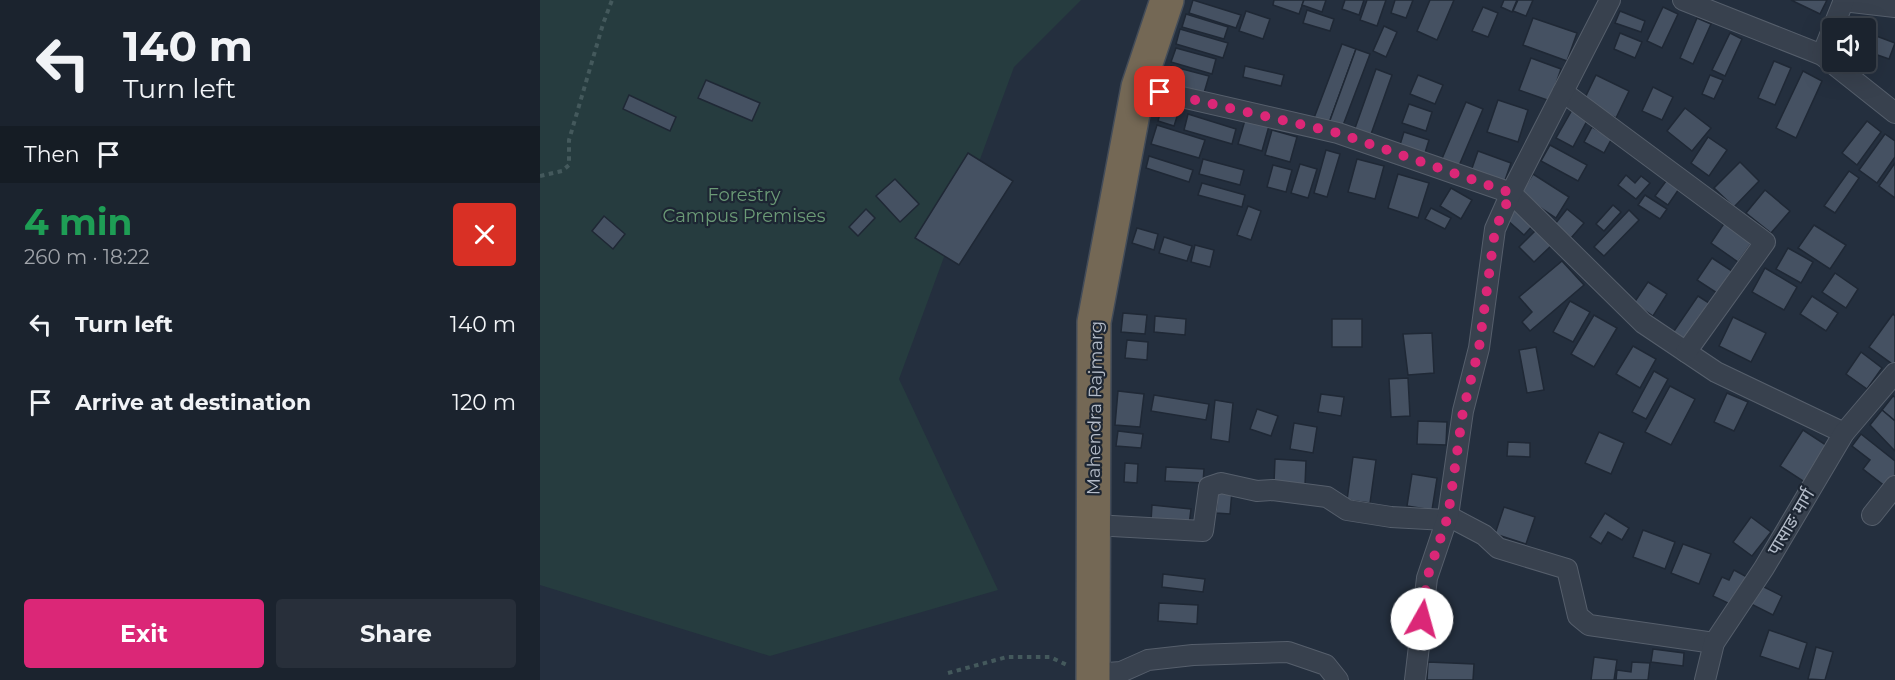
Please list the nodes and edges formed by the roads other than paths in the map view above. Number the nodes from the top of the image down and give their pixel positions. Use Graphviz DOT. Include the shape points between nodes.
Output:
graph roads {
  1 [pos="1167,0"];
  2 [pos="1610,0"];
  3 [pos="1683,0"];
  4 [pos="1844,1"];
  5 [pos="1895,7"];
  6 [pos="1837,18"];
  7 [pos="1822,55"];
  8 [pos="1843,72"];
  9 [pos="1138,87"];
  10 [pos="1563,92"];
  11 [pos="1895,113"];
  12 [pos="1511,193"];
  13 [pos="1686,352"];
  14 [pos="1895,373"];
  15 [pos="1844,433"];
  16 [pos="1895,486"];
  17 [pos="1872,515"];
  18 [pos="1447,518"];
  19 [pos="1094,525"];
  20 [pos="1714,643"];
  21 [pos="1093,677"];
  22 [pos="1338,680"];
  23 [pos="1415,680"];
  24 [pos="1705,680"];
  1 -- 9 [label="highway, Mahendra Rajmarg"];
  2 -- 10 [label="street"];
  3 -- 7 [label="street"];
  4 -- 5 [label="street"];
  4 -- 6 [label="street"];
  8 -- 11 [label="street"];
  9 -- 12 [label="street" via="1338,133"];
  9 -- 19 [label="highway, Mahendra Rajmarg" via="1094,322"];
  10 -- 12 [label="street"];
  10 -- 13 [label="street" via="1765,242"];
  12 -- 13 [label="street" via="1643,323"];
  12 -- 18 [label="street" via="1495,230 1479,348 1463,411"];
  13 -- 15 [label="street" via="1716,372"];
  14 -- 15 [label="street, पासाङ मार्ग"];
  15 -- 20 [label="street, पासाङ मार्ग" via="1764,568"];
  16 -- 17 [label="street"];
  18 -- 19 [label="street" via="1391,517 1347,510 1327,497 1257,491 1221,483 1209,487 1203,531"];
  18 -- 20 [label="street" via="1484,535 1498,548 1567,568 1578,616 1589,625"];
  18 -- 23 [label="street" via="1427,578"];
  19 -- 21 [label="highway, Mahendra Rajmarg"];
  20 -- 24 [label="street, पासाङ मार्ग"];
  21 -- 22 [label="street" via="1121,672 1148,660 1288,652 1326,665"];
}
